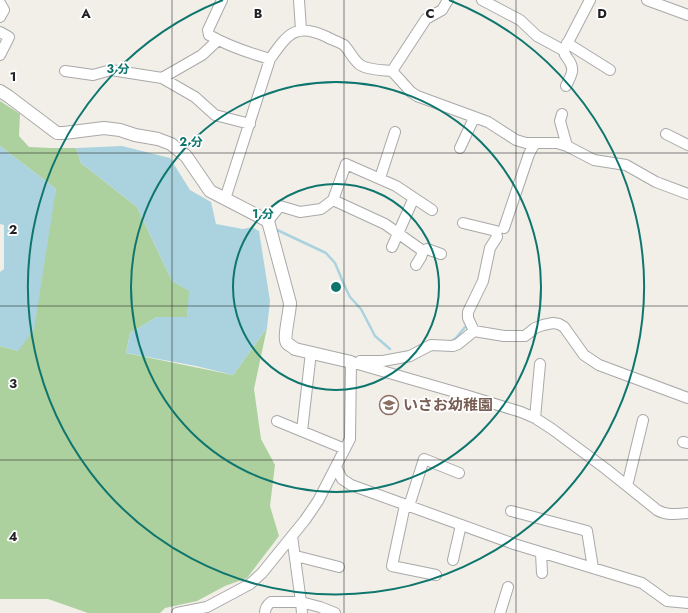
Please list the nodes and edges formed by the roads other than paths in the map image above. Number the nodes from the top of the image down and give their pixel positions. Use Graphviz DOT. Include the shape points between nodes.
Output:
graph roads {
  1 [pos="222,0"];
  2 [pos="299,0"];
  3 [pos="448,0"];
  4 [pos="482,0"];
  5 [pos="590,0"];
  6 [pos="647,0"];
  7 [pos="0,3"];
  8 [pos="688,15"];
  9 [pos="0,17"];
  10 [pos="301,30"];
  11 [pos="0,32"];
  12 [pos="218,40"];
  13 [pos="565,46"];
  14 [pos="0,55"];
  15 [pos="270,59"];
  16 [pos="610,70"];
  17 [pos="65,71"];
  18 [pos="392,71"];
  19 [pos="162,78"];
  20 [pos="566,86"];
  21 [pos="0,91"];
  22 [pos="562,114"];
  23 [pos="474,118"];
  24 [pos="250,124"];
  25 [pos="395,132"];
  26 [pos="666,134"];
  27 [pos="535,144"];
  28 [pos="688,144"];
  29 [pos="567,146"];
  30 [pos="460,148"];
  31 [pos="380,178"];
  32 [pos="688,194"];
  33 [pos="226,199"];
  34 [pos="333,200"];
  35 [pos="412,202"];
  36 [pos="432,210"];
  37 [pos="268,221"];
  38 [pos="464,223"];
  39 [pos="504,228"];
  40 [pos="398,233"];
  41 [pos="392,247"];
  42 [pos="423,251"];
  43 [pos="441,254"];
  44 [pos="416,265"];
  45 [pos="474,331"];
  46 [pos="311,352"];
  47 [pos="351,362"];
  48 [pos="540,364"];
  49 [pos="688,398"];
  50 [pos="535,418"];
  51 [pos="643,420"];
  52 [pos="277,421"];
  53 [pos="302,431"];
  54 [pos="345,449"];
  55 [pos="336,467"];
  56 [pos="459,473"];
  57 [pos="627,486"];
  58 [pos="407,505"];
  59 [pos="511,511"];
  60 [pos="688,513"];
  61 [pos="461,525"];
  62 [pos="292,536"];
  63 [pos="541,552"];
  64 [pos="296,556"];
  65 [pos="453,560"];
  66 [pos="339,567"];
  67 [pos="593,568"];
  68 [pos="542,574"];
  69 [pos="436,575"];
  70 [pos="508,587"];
  71 [pos="302,602"];
  72 [pos="688,603"];
  73 [pos="177,613"];
  74 [pos="265,613"];
  75 [pos="302,613"];
  76 [pos="335,613"];
  77 [pos="500,613"];
  1 -- 12 [label="street" via="208,30 209,35"];
  2 -- 10 [label="street"];
  3 -- 18 [label="street" via="442,10 426,19"];
  4 -- 13 [label="street" via="520,20 537,36 561,49"];
  5 -- 13 [label="street"];
  6 -- 8 [label="street"];
  7 -- 9 [label="street" via="4,10"];
  10 -- 15 [label="street" via="290,34"];
  10 -- 18 [label="street" via="322,35 343,45 360,65 366,68"];
  11 -- 14 [label="street" via="9,37"];
  12 -- 15 [label="street"];
  12 -- 19 [label="street" via="202,55"];
  13 -- 16 [label="street"];
  13 -- 20 [label="street" via="564,53 572,64 573,72"];
  15 -- 24 [label="street"];
  17 -- 19 [label="street" via="93,75 111,70"];
  18 -- 23 [label="street" via="417,96"];
  19 -- 24 [label="street" via="195,97 215,115"];
  21 -- 33 [label="street" via="57,133 104,128 172,144 186,156 210,191"];
  22 -- 29 [label="street" via="560,121"];
  23 -- 27 [label="street" via="488,122 516,140"];
  23 -- 30 [label="street"];
  24 -- 33 [label="street"];
  25 -- 31 [label="street"];
  26 -- 28 [label="street"];
  27 -- 29 [label="street" via="557,143"];
  27 -- 39 [label="street" via="529,154"];
  29 -- 32 [label="street" via="594,160 626,165 656,182"];
  31 -- 34 [label="street" via="346,164"];
  31 -- 36 [label="street"];
  33 -- 37 [label="street"];
  34 -- 37 [label="street" via="321,209 300,212 280,206"];
  34 -- 40 [label="street" via="385,224"];
  35 -- 40 [label="street"];
  37 -- 46 [label="street" via="290,304 285,339 287,344 295,349"];
  38 -- 45 [label="street" via="496,231 497,237 490,248 483,281 468,312"];
  40 -- 41 [label="street"];
  40 -- 42 [label="street"];
  42 -- 43 [label="street" via="427,249"];
  42 -- 44 [label="street"];
  45 -- 47 [label="street" via="453,346 431,345 410,356 383,361"];
  45 -- 49 [label="street" via="504,336 525,336 535,328 553,322 564,327 584,354 599,366"];
  46 -- 47 [label="street"];
  46 -- 53 [label="street"];
  47 -- 50 [label="street"];
  47 -- 54 [label="street" via="350,439"];
  48 -- 50 [label="street"];
  50 -- 57 [label="street"];
  51 -- 57 [label="street"];
  52 -- 53 [label="street"];
  53 -- 54 [label="street"];
  54 -- 55 [label="street"];
  55 -- 58 [label="street" via="342,479 351,485"];
  55 -- 62 [label="street" via="318,501"];
  56 -- 58 [label="street" via="424,459"];
  57 -- 60 [label="street" via="662,513"];
  58 -- 61 [label="street"];
  58 -- 69 [label="street" via="392,566"];
  59 -- 67 [label="street" via="586,531"];
  61 -- 63 [label="street"];
  61 -- 65 [label="street"];
  62 -- 64 [label="street"];
  62 -- 73 [label="street" via="250,584 207,607"];
  63 -- 67 [label="street"];
  63 -- 68 [label="street"];
  64 -- 66 [label="street"];
  64 -- 71 [label="street"];
  67 -- 72 [label="street" via="642,583 667,601"];
  70 -- 77 [label="street"];
  71 -- 74 [label="street" via="271,602"];
  71 -- 75 [label="street"];
  71 -- 76 [label="street"];
}
